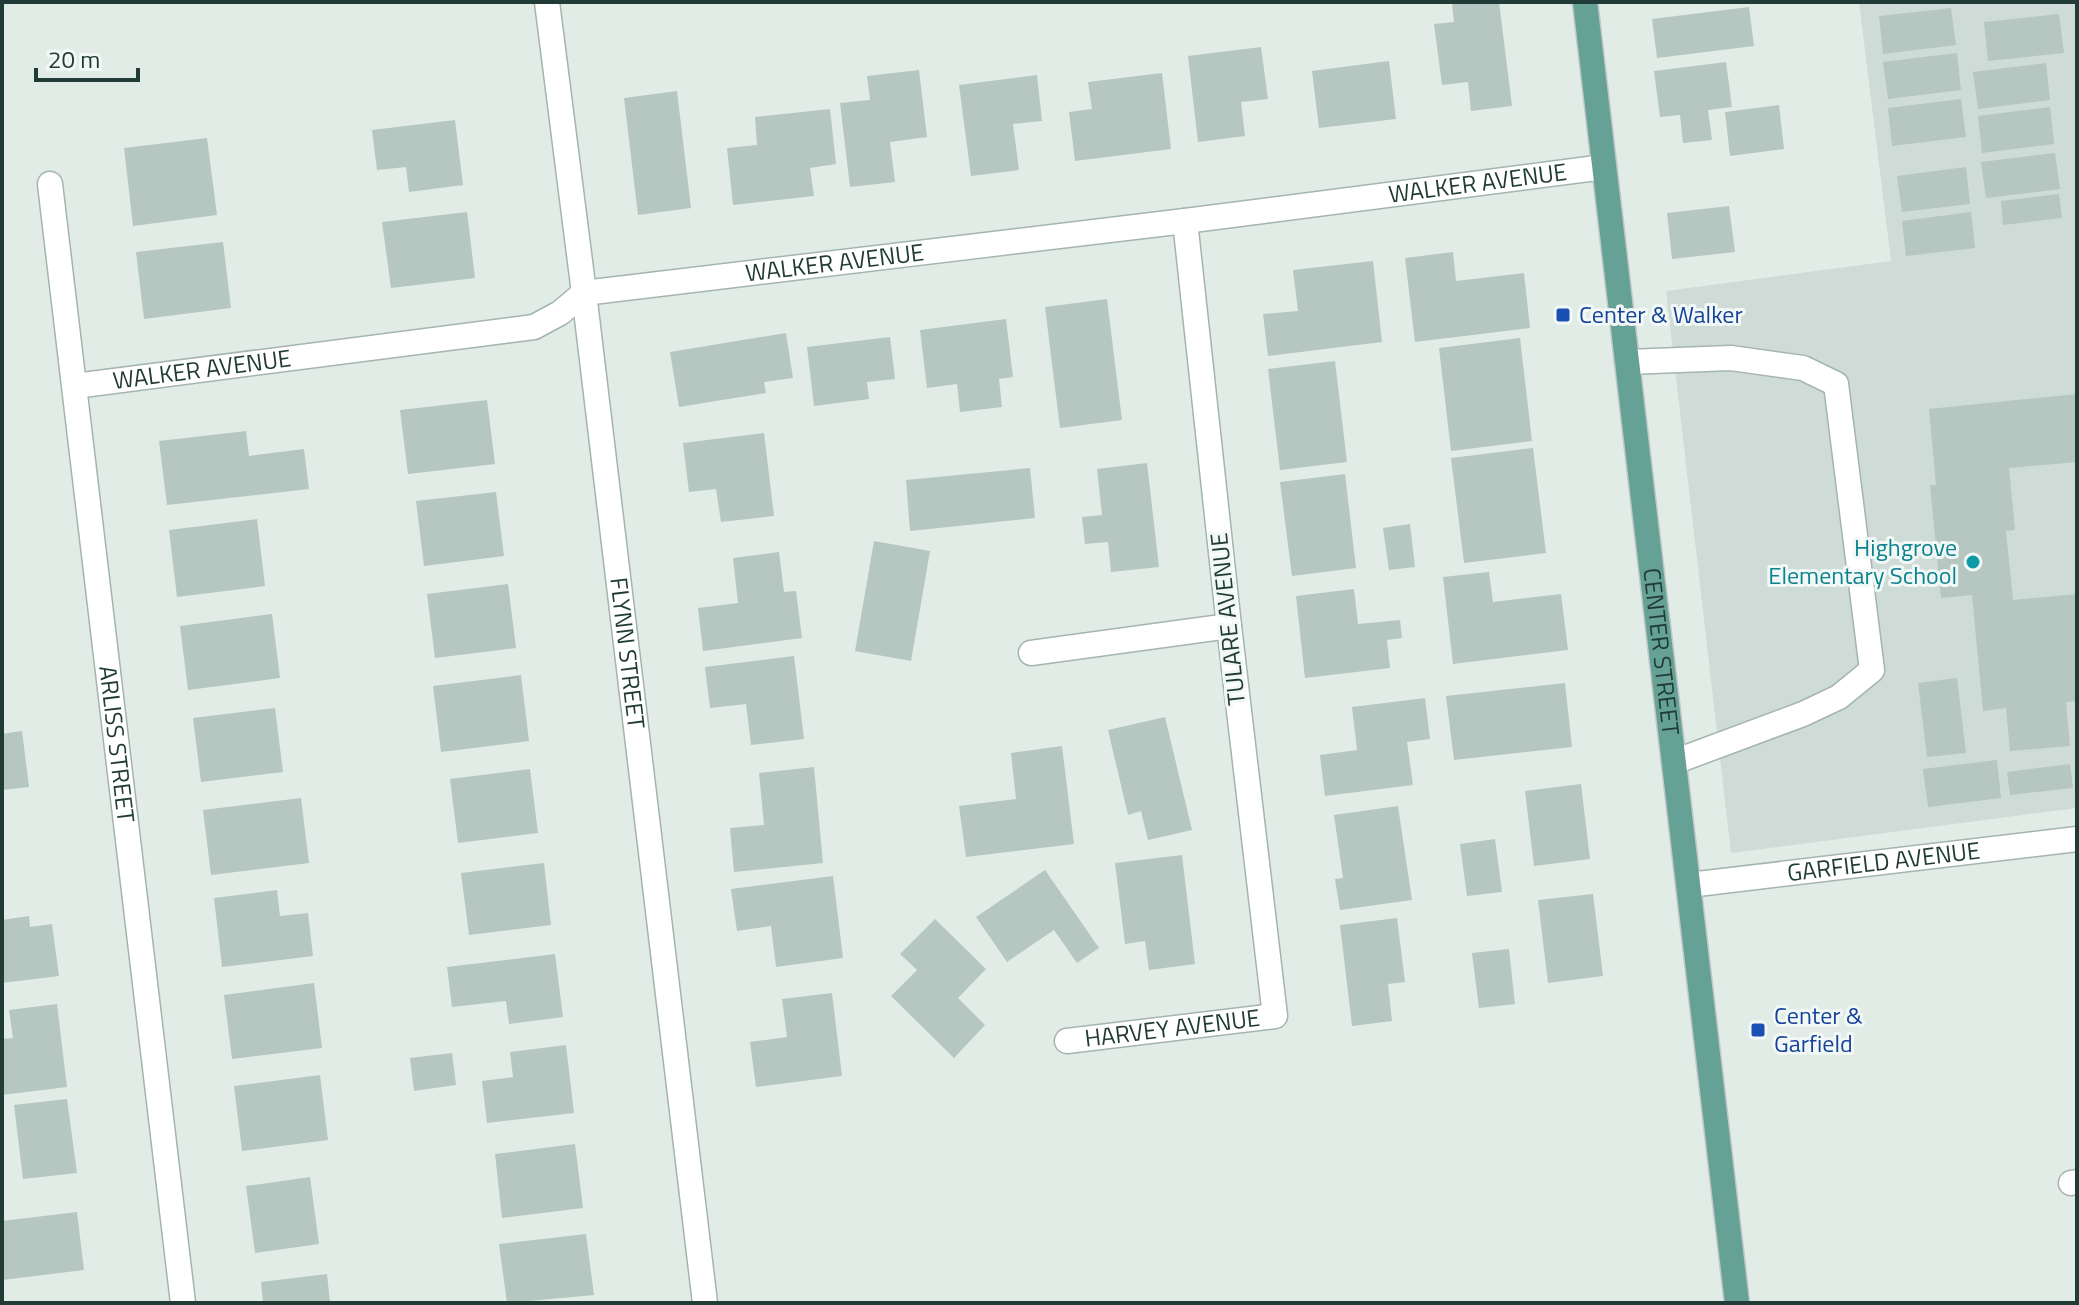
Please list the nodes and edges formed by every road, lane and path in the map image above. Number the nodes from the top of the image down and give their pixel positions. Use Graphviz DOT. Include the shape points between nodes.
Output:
graph roads {
  1 [pos="547,2"];
  2 [pos="1585,2"];
  3 [pos="1604,167"];
  4 [pos="50,184"];
  5 [pos="1185,221"];
  6 [pos="584,293"];
  7 [pos="1627,362"];
  8 [pos="75,386"];
  9 [pos="1229,626"];
  10 [pos="1031,653"];
  11 [pos="1674,762"];
  12 [pos="2077,839"];
  13 [pos="1689,885"];
  14 [pos="1275,1016"];
  15 [pos="1067,1041"];
  16 [pos="183,1303"];
  17 [pos="705,1303"];
  18 [pos="1737,1303"];
  1 -- 6 [label="street, FLYNN STREET"];
  2 -- 3 [label="main road, CENTER STREET"];
  3 -- 5 [label="street, WALKER AVENUE"];
  3 -- 7 [label="main road, CENTER STREET"];
  4 -- 8 [label="street, ARLISS STREET"];
  5 -- 6 [label="street, WALKER AVENUE"];
  5 -- 9 [label="street, TULARE AVENUE"];
  6 -- 8 [label="street, WALKER AVENUE" via="534,327"];
  6 -- 17 [label="street, FLYNN STREET"];
  7 -- 11 [label="main road, CENTER STREET"];
  7 -- 11 [label="street" via="1731,358 1803,368 1836,384 1872,670 1815,709"];
  8 -- 16 [label="street, ARLISS STREET"];
  9 -- 10 [label="street"];
  9 -- 14 [label="street, TULARE AVENUE"];
  11 -- 13 [label="main road, CENTER STREET"];
  12 -- 13 [label="street, GARFIELD AVENUE"];
  13 -- 18 [label="main road, CENTER STREET"];
  14 -- 15 [label="street, HARVEY AVENUE"];
}
